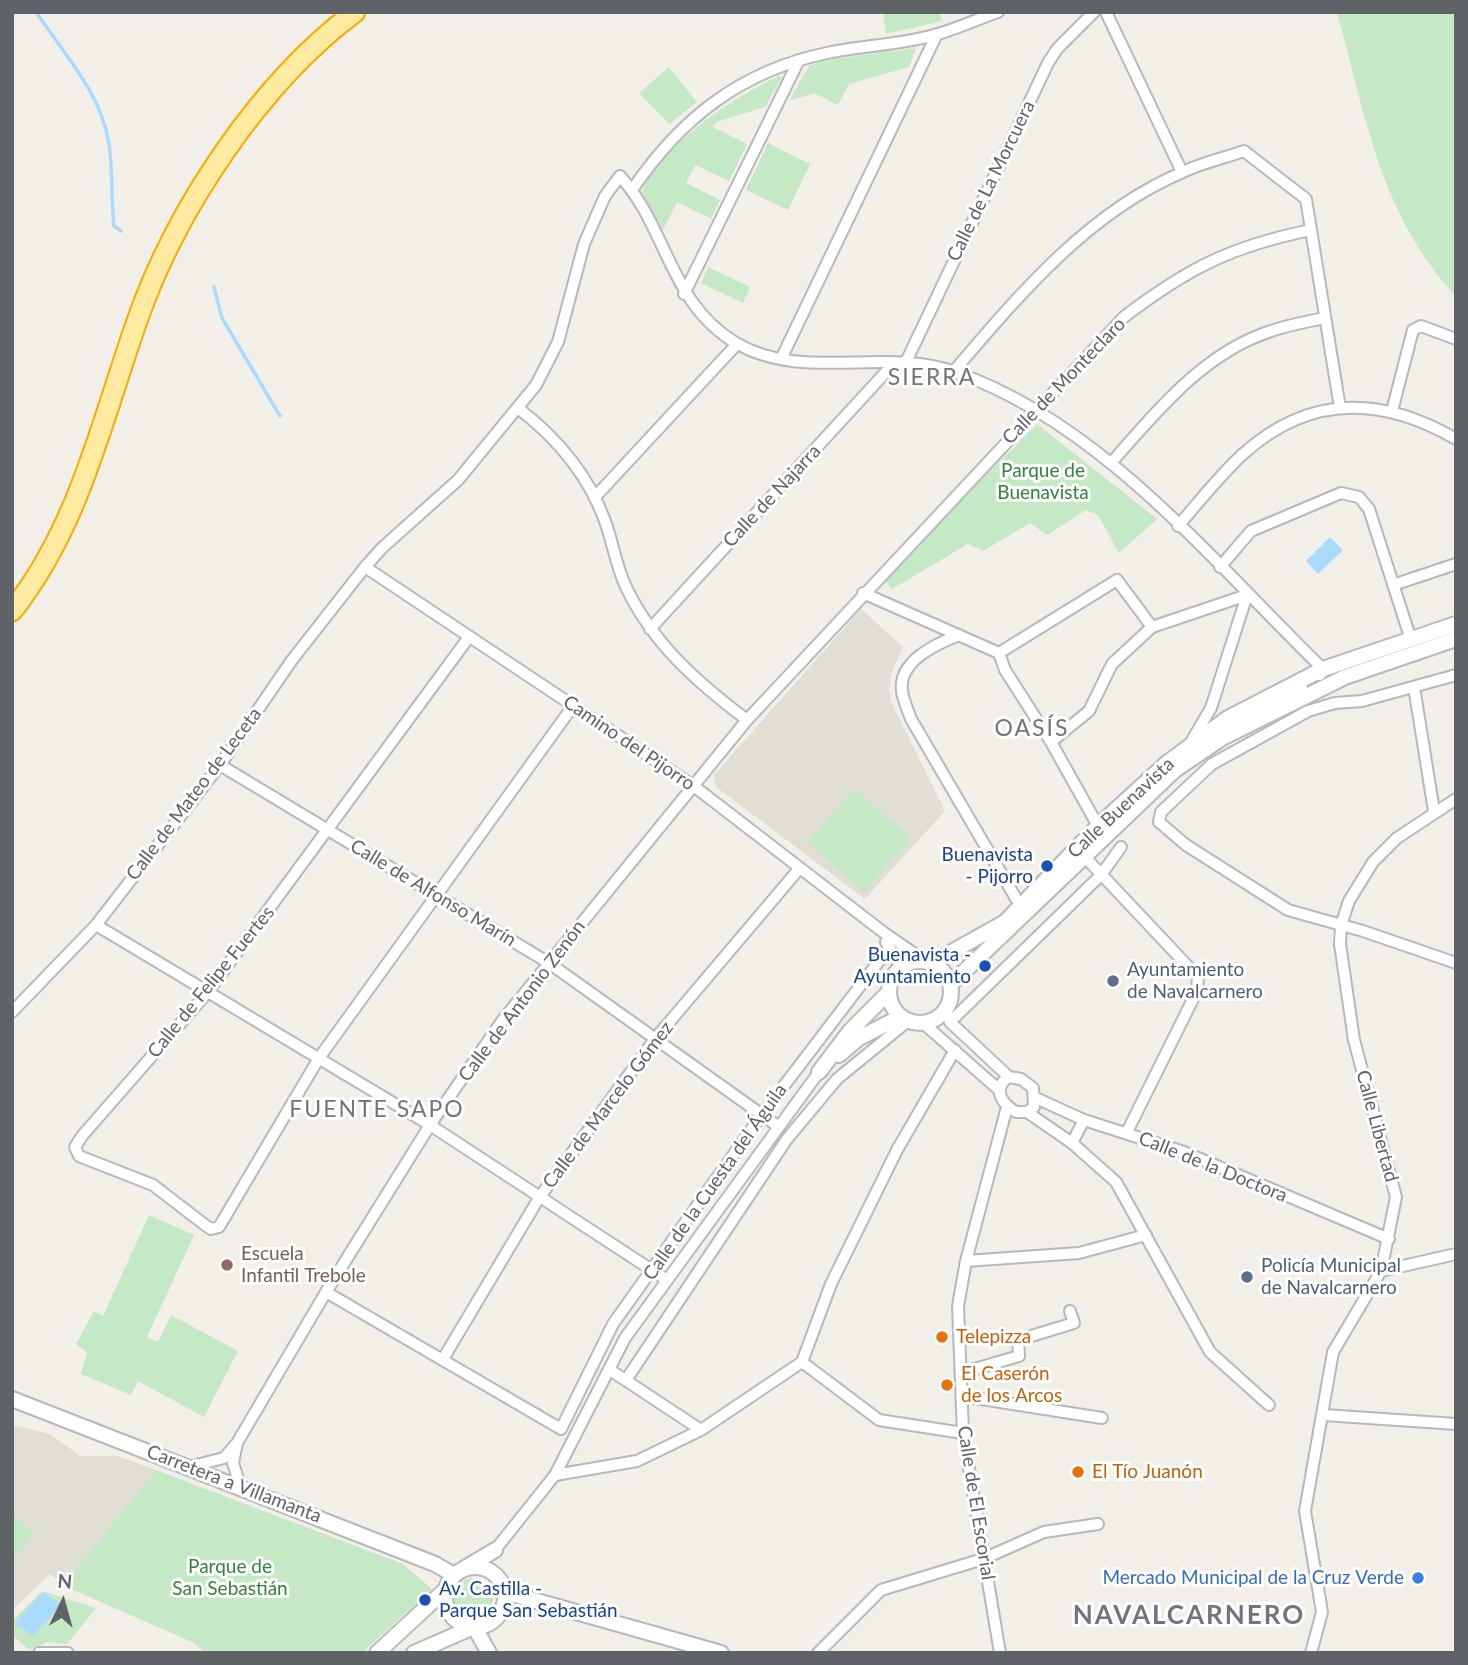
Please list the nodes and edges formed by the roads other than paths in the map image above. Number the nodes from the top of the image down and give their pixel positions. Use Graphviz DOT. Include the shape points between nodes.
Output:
graph roads {
  1 [pos="355,12"];
  2 [pos="998,12"];
  3 [pos="1094,12"];
  4 [pos="1107,12"];
  5 [pos="937,34"];
  6 [pos="799,60"];
  7 [pos="1182,172"];
  8 [pos="632,190"];
  9 [pos="1311,230"];
  10 [pos="684,294"];
  11 [pos="1324,318"];
  12 [pos="1456,339"];
  13 [pos="737,344"];
  14 [pos="781,359"];
  15 [pos="901,362"];
  16 [pos="954,371"];
  17 [pos="518,408"];
  18 [pos="1340,408"];
  19 [pos="1037,409"];
  20 [pos="1392,411"];
  21 [pos="1456,439"];
  22 [pos="1111,463"];
  23 [pos="596,496"];
  24 [pos="1178,526"];
  25 [pos="1456,564"];
  26 [pos="365,567"];
  27 [pos="1220,567"];
  28 [pos="1393,585"];
  29 [pos="863,593"];
  30 [pos="1247,595"];
  31 [pos="12,611"];
  32 [pos="1456,624"];
  33 [pos="1152,627"];
  34 [pos="650,629"];
  35 [pos="959,635"];
  36 [pos="470,637"];
  37 [pos="1456,639"];
  38 [pos="1411,640"];
  39 [pos="999,653"];
  40 [pos="1323,669"];
  41 [pos="1456,675"];
  42 [pos="1414,687"];
  43 [pos="573,706"];
  44 [pos="747,720"];
  45 [pos="1222,738"];
  46 [pos="1051,742"];
  47 [pos="1188,747"];
  48 [pos="220,765"];
  49 [pos="695,787"];
  50 [pos="1456,799"];
  51 [pos="1434,811"];
  52 [pos="1098,826"];
  53 [pos="328,830"];
  54 [pos="1121,847"];
  55 [pos="1084,857"];
  56 [pos="799,869"];
  57 [pos="1101,875"];
  58 [pos="437,896"];
  59 [pos="1021,906"];
  60 [pos="96,925"];
  61 [pos="1341,925"];
  62 [pos="883,932"];
  63 [pos="889,948"];
  64 [pos="928,962"];
  65 [pos="549,963"];
  66 [pos="1456,963"];
  67 [pos="901,967"];
  68 [pos="950,985"];
  69 [pos="207,993"];
  70 [pos="888,993"];
  71 [pos="12,1012"];
  72 [pos="947,1016"];
  73 [pos="910,1020"];
  74 [pos="655,1039"];
  75 [pos="955,1050"];
  76 [pos="319,1058"];
  77 [pos="823,1069"];
  78 [pos="1009,1077"];
  79 [pos="837,1079"];
  80 [pos="999,1089"];
  81 [pos="1035,1098"];
  82 [pos="1007,1107"];
  83 [pos="1027,1112"];
  84 [pos="761,1116"];
  85 [pos="1084,1120"];
  86 [pos="430,1125"];
  87 [pos="779,1127"];
  88 [pos="1127,1132"];
  89 [pos="1072,1143"];
  90 [pos="752,1161"];
  91 [pos="765,1171"];
  92 [pos="539,1198"];
  93 [pos="712,1217"];
  94 [pos="727,1227"];
  95 [pos="1146,1235"];
  96 [pos="1389,1239"];
  97 [pos="1456,1254"];
  98 [pos="684,1257"];
  99 [pos="967,1261"];
  100 [pos="699,1269"];
  101 [pos="1381,1270"];
  102 [pos="652,1271"];
  103 [pos="667,1280"];
  104 [pos="326,1292"];
  105 [pos="1070,1311"];
  106 [pos="1074,1323"];
  107 [pos="1079,1336"];
  108 [pos="443,1359"];
  109 [pos="802,1362"];
  110 [pos="610,1370"];
  111 [pos="961,1373"];
  112 [pos="626,1380"];
  113 [pos="962,1396"];
  114 [pos="12,1399"];
  115 [pos="1269,1405"];
  116 [pos="1324,1415"];
  117 [pos="1102,1418"];
  118 [pos="1456,1424"];
  119 [pos="701,1430"];
  120 [pos="963,1433"];
  121 [pos="237,1443"];
  122 [pos="188,1467"];
  123 [pos="555,1475"];
  124 [pos="240,1485"];
  125 [pos="1098,1524"];
  126 [pos="495,1549"];
  127 [pos="983,1559"];
  128 [pos="459,1572"];
  129 [pos="494,1574"];
  130 [pos="445,1590"];
  131 [pos="505,1592"];
  132 [pos="473,1628"];
  133 [pos="39,1653"];
  134 [pos="68,1653"];
  135 [pos="377,1653"];
  136 [pos="414,1653"];
  137 [pos="489,1653"];
  138 [pos="721,1653"];
  139 [pos="818,1653"];
  140 [pos="1000,1653"];
  141 [pos="1311,1653"];
  1 -- 31 [label="highway" via="249,119 207,179 138,317 66,522 35,583"];
  2 -- 5 [label="street"];
  3 -- 15 [label="street, Calle de La Morcuera" via="1048,62"];
  4 -- 7 [label="street"];
  5 -- 6 [label="street"];
  5 -- 14 [label="street"];
  6 -- 8 [label="street" via="712,101 667,143"];
  6 -- 10 [label="street"];
  7 -- 9 [label="street" via="1244,151 1303,194"];
  7 -- 16 [label="street" via="1091,229 1021,292"];
  8 -- 10 [label="street"];
  8 -- 17 [label="street, Calle de Mateo de Leceta" via="620,176 605,196 584,244 558,342"];
  9 -- 11 [label="street"];
  9 -- 19 [label="street, Calle de Monteclaro" via="1213,258 1171,281 1124,317"];
  10 -- 13 [label="street"];
  11 -- 18 [label="street"];
  11 -- 22 [label="street" via="1270,331 1224,354 1176,389"];
  12 -- 20 [label="street" via="1421,326 1413,330"];
  13 -- 14 [label="street"];
  13 -- 23 [label="street"];
  14 -- 15 [label="street"];
  15 -- 16 [label="street"];
  15 -- 34 [label="street, Calle de Najarra"];
  16 -- 19 [label="street"];
  17 -- 23 [label="street" via="549,432"];
  17 -- 26 [label="street, Calle de Mateo de Leceta" via="458,480"];
  18 -- 20 [label="street"];
  18 -- 24 [label="street" via="1304,416 1272,432 1243,454"];
  19 -- 22 [label="street"];
  19 -- 29 [label="street, Calle de Monteclaro"];
  20 -- 21 [label="street"];
  22 -- 24 [label="street"];
  23 -- 34 [label="street" via="622,578"];
  24 -- 27 [label="street"];
  25 -- 28 [label="street"];
  26 -- 36 [label="street, Camino del Pijorro"];
  26 -- 48 [label="street, Calle de Mateo de Leceta" via="292,660"];
  27 -- 28 [label="street" via="1251,531 1341,493 1359,497 1369,509"];
  27 -- 30 [label="street"];
  28 -- 38 [label="street"];
  29 -- 35 [label="street"];
  29 -- 44 [label="street, Calle de Monteclaro"];
  30 -- 33 [label="street"];
  30 -- 40 [label="street"];
  30 -- 47 [label="street" via="1211,708"];
  32 -- 38 [label="street, Calle Buenavista"];
  33 -- 39 [label="street" via="1117,580"];
  33 -- 46 [label="street" via="1112,664 1089,711"];
  34 -- 44 [label="street" via="704,688"];
  35 -- 39 [label="street"];
  35 -- 59 [label="street" via="932,646 912,664 903,678 902,691 911,719"];
  36 -- 43 [label="street, Camino del Pijorro"];
  36 -- 53 [label="street, Calle de Felipe Fuertes"];
  37 -- 45 [label="street, Calle Buenavista" via="1345,677"];
  38 -- 40 [label="street, Calle Buenavista"];
  39 -- 46 [label="street" via="1004,670"];
  40 -- 45 [label="street, Calle Buenavista" via="1318,679 1235,723"];
  40 -- 47 [label="street, Calle Buenavista" via="1228,718"];
  41 -- 42 [label="street, Calle Buenavista"];
  42 -- 51 [label="street"];
  42 -- 61 [label="street, Calle Buenavista" via="1308,711 1212,764 1161,812 1160,825 1277,905"];
  43 -- 49 [label="street, Camino del Pijorro"];
  43 -- 58 [label="street"];
  44 -- 49 [label="street, Calle de Antonio Zenón"];
  45 -- 55 [label="street, Calle Buenavista" via="1175,770"];
  46 -- 52 [label="street"];
  47 -- 52 [label="street, Calle Buenavista"];
  48 -- 53 [label="street, Calle de Alfonso Marín"];
  48 -- 60 [label="street, Calle de Mateo de Leceta"];
  49 -- 56 [label="street, Camino del Pijorro"];
  49 -- 65 [label="street, Calle de Antonio Zenón"];
  50 -- 51 [label="street, Calle Libertad"];
  51 -- 61 [label="street, Calle Libertad" via="1396,838 1373,863 1349,901"];
  52 -- 59 [label="street, Calle Buenavista"];
  53 -- 58 [label="street, Calle de Alfonso Marín"];
  53 -- 69 [label="street, Calle de Felipe Fuertes"];
  54 -- 57 [label="street, Calle Buenavista"];
  55 -- 57 [label="street"];
  55 -- 68 [label="street, Calle Buenavista"];
  56 -- 62 [label="street, Camino del Pijorro"];
  56 -- 74 [label="street, Calle de Marcelo Gómez"];
  57 -- 72 [label="street, Calle Buenavista"];
  57 -- 88 [label="street" via="1198,977 1197,991"];
  58 -- 65 [label="street, Calle de Alfonso Marín"];
  58 -- 76 [label="street"];
  59 -- 64 [label="street, Calle Buenavista" via="970,944"];
  60 -- 69 [label="street"];
  60 -- 71 [label="street, Calle de Mateo de Leceta"];
  61 -- 66 [label="street"];
  61 -- 96 [label="street, Calle Libertad" via="1354,1040 1396,1197"];
  62 -- 63 [label="street"];
  62 -- 64 [label="street, Camino del Pijorro"];
  63 -- 67 [label="street"];
  63 -- 84 [label="street, Calle de la Cuesta del Águila"];
  64 -- 67 [label="street" via="911,961"];
  64 -- 68 [label="street" via="944,972"];
  65 -- 74 [label="street, Calle de Alfonso Marín"];
  65 -- 86 [label="street, Calle de Antonio Zenón" via="502,1021"];
  67 -- 70 [label="street"];
  68 -- 72 [label="street"];
  69 -- 76 [label="street"];
  69 -- 76 [label="street, Calle de Felipe Fuertes" via="82,1136 75,1150 79,1156 153,1185 211,1229 219,1227"];
  70 -- 73 [label="street" via="892,1007"];
  70 -- 77 [label="street, Calle de la Cuesta del Águila" via="850,1031"];
  72 -- 73 [label="street"];
  72 -- 78 [label="street"];
  73 -- 75 [label="street"];
  73 -- 77 [label="street, Calle de la Cuesta del Águila" via="859,1038"];
  73 -- 79 [label="street, Calle de la Cuesta del Águila"];
  74 -- 84 [label="street, Calle de Alfonso Marín"];
  74 -- 92 [label="street, Calle de Marcelo Gómez"];
  75 -- 80 [label="street"];
  75 -- 109 [label="street" via="873,1198 831,1284"];
  76 -- 86 [label="street"];
  77 -- 79 [label="street"];
  77 -- 87 [label="street, Calle de la Cuesta del Águila"];
  78 -- 80 [label="street"];
  78 -- 81 [label="street" via="1033,1088"];
  79 -- 91 [label="street, Calle de la Cuesta del Águila"];
  80 -- 82 [label="street"];
  81 -- 83 [label="street" via="1034,1107"];
  81 -- 85 [label="street, Calle de la Doctora"];
  82 -- 83 [label="street"];
  82 -- 99 [label="street, Calle de El Escorial"];
  83 -- 89 [label="street"];
  84 -- 87 [label="street, Calle de Alfonso Marín"];
  84 -- 102 [label="street, Calle de la Cuesta del Águila"];
  85 -- 88 [label="street, Calle de la Doctora"];
  85 -- 89 [label="street"];
  86 -- 92 [label="street"];
  86 -- 104 [label="street, Calle de Antonio Zenón"];
  87 -- 90 [label="street, Calle de la Cuesta del Águila"];
  88 -- 96 [label="street, Calle de la Doctora"];
  89 -- 95 [label="street" via="1116,1182"];
  90 -- 91 [label="street, Calle de la Cuesta del Águila"];
  90 -- 93 [label="street, Calle de la Cuesta del Águila"];
  91 -- 94 [label="street, Calle de la Cuesta del Águila"];
  92 -- 102 [label="street"];
  92 -- 108 [label="street, Calle de Marcelo Gómez"];
  93 -- 94 [label="street, Calle de la Cuesta del Águila"];
  93 -- 98 [label="street, Calle de la Cuesta del Águila"];
  94 -- 100 [label="street, Calle de la Cuesta del Águila"];
  95 -- 99 [label="street" via="1079,1253"];
  95 -- 115 [label="street" via="1210,1352"];
  96 -- 101 [label="street, Calle Libertad"];
  97 -- 101 [label="street"];
  98 -- 100 [label="street, Calle de la Cuesta del Águila"];
  98 -- 103 [label="street, Calle de la Cuesta del Águila"];
  99 -- 111 [label="street, Calle de El Escorial" via="958,1306"];
  100 -- 112 [label="street, Calle de la Cuesta del Águila"];
  101 -- 116 [label="street, Calle Libertad" via="1333,1352"];
  102 -- 103 [label="street"];
  102 -- 108 [label="street, Calle de la Cuesta del Águila" via="613,1324 561,1429"];
  103 -- 110 [label="street, Calle de la Cuesta del Águila" via="625,1338"];
  104 -- 108 [label="street"];
  104 -- 121 [label="street, Calle de Antonio Zenón"];
  105 -- 106 [label="street"];
  106 -- 107 [label="street"];
  106 -- 111 [label="street" via="1018,1340 1019,1356"];
  109 -- 119 [label="street"];
  109 -- 120 [label="street" via="879,1420"];
  110 -- 112 [label="street"];
  110 -- 123 [label="street, Calle de la Cuesta del Águila"];
  111 -- 113 [label="street, Calle de El Escorial"];
  112 -- 119 [label="street"];
  113 -- 117 [label="street"];
  113 -- 120 [label="street, Calle de El Escorial"];
  114 -- 122 [label="street, Carretera a Villamanta"];
  116 -- 118 [label="street"];
  116 -- 141 [label="street, Calle Libertad" via="1305,1511 1322,1612"];
  119 -- 123 [label="street" via="637,1461"];
  120 -- 127 [label="street, Calle de El Escorial"];
  121 -- 122 [label="street, Calle de Antonio Zenón" via="224,1458"];
  121 -- 124 [label="street" via="233,1463"];
  122 -- 124 [label="street, Carretera a Villamanta"];
  123 -- 126 [label="street, Calle de la Cuesta del Águila"];
  124 -- 128 [label="street, Carretera a Villamanta"];
  125 -- 127 [label="street" via="1044,1532"];
  126 -- 128 [label="street, Calle de la Cuesta del Águila"];
  126 -- 129 [label="street"];
  127 -- 139 [label="street" via="881,1590"];
  127 -- 140 [label="street, Calle de El Escorial"];
  128 -- 129 [label="street" via="474,1567"];
  128 -- 130 [label="street"];
  129 -- 131 [label="street"];
  130 -- 132 [label="street" via="444,1600 453,1619"];
  130 -- 135 [label="street"];
  131 -- 132 [label="street" via="498,1618"];
  131 -- 138 [label="street"];
  132 -- 136 [label="street"];
  132 -- 137 [label="street"];
  133 -- 134 [label="street"];
}
